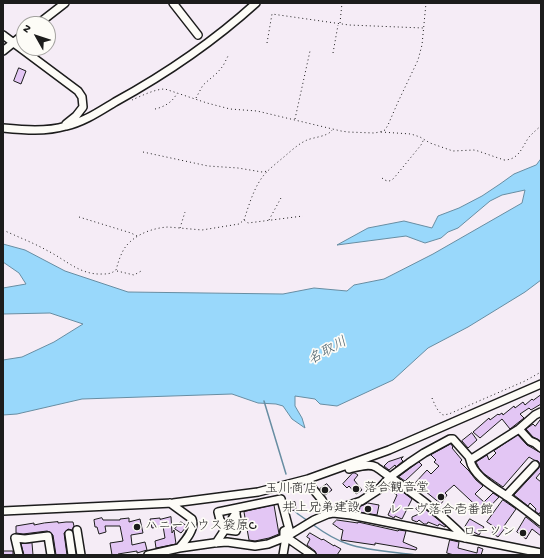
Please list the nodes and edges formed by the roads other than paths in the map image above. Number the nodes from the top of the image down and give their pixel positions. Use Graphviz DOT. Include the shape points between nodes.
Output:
graph roads {
  1 [pos="65,3"];
  2 [pos="173,3"];
  3 [pos="256,3"];
  4 [pos="48,16"];
  5 [pos="3,35"];
  6 [pos="198,35"];
  7 [pos="16,41"];
  8 [pos="13,43"];
  9 [pos="3,51"];
  10 [pos="64,127"];
  11 [pos="3,128"];
  12 [pos="541,384"];
  13 [pos="541,412"];
  14 [pos="519,429"];
  15 [pos="541,448"];
  16 [pos="470,460"];
  17 [pos="535,465"];
  18 [pos="341,468"];
  19 [pos="390,477"];
  20 [pos="309,479"];
  21 [pos="506,496"];
  22 [pos="170,503"];
  23 [pos="3,511"];
  24 [pos="236,511"];
  25 [pos="331,514"];
  26 [pos="541,522"];
  27 [pos="226,528"];
  28 [pos="77,530"];
  29 [pos="69,534"];
  30 [pos="285,538"];
  31 [pos="465,538"];
  32 [pos="216,542"];
  33 [pos="183,548"];
  34 [pos="541,553"];
  35 [pos="19,555"];
  36 [pos="51,555"];
  37 [pos="72,555"];
  38 [pos="81,555"];
  39 [pos="148,555"];
  40 [pos="189,555"];
  41 [pos="283,555"];
  42 [pos="312,555"];
  1 -- 4 [label="street"];
  2 -- 6 [label="street"];
  3 -- 10 [label="street" via="213,40 161,75 88,117"];
  5 -- 8 [label="street"];
  7 -- 8 [label="street"];
  8 -- 9 [label="street"];
  8 -- 10 [label="street" via="78,91 82,97 83,107"];
  10 -- 11 [label="street" via="44,130"];
  12 -- 18 [label="street"];
  13 -- 14 [label="street"];
  14 -- 15 [label="street"];
  14 -- 16 [label="street"];
  16 -- 19 [label="street" via="453,439 450,439 424,453"];
  16 -- 21 [label="street" via="475,471"];
  17 -- 21 [label="street"];
  18 -- 19 [label="street" via="368,465"];
  18 -- 20 [label="street"];
  19 -- 25 [label="street" via="378,490"];
  19 -- 31 [label="street" via="435,509"];
  20 -- 22 [label="street" via="258,492"];
  20 -- 25 [label="street"];
  21 -- 26 [label="street"];
  22 -- 23 [label="street"];
  22 -- 33 [label="street" via="193,522"];
  24 -- 27 [label="street"];
  24 -- 27 [label="street" via="218,512"];
  24 -- 30 [label="street" via="281,499 289,528 284,531"];
  25 -- 30 [label="street" via="314,520"];
  25 -- 31 [label="street" via="351,515"];
  27 -- 32 [label="street"];
  28 -- 38 [label="street"];
  29 -- 37 [label="street"];
  30 -- 32 [label="street" via="255,546"];
  30 -- 41 [label="street"];
  30 -- 42 [label="street"];
  31 -- 34 [label="street"];
  32 -- 33 [label="street"];
  33 -- 39 [label="street"];
  33 -- 40 [label="street"];
  35 -- 36 [label="street" via="15,538 48,536"];
}
